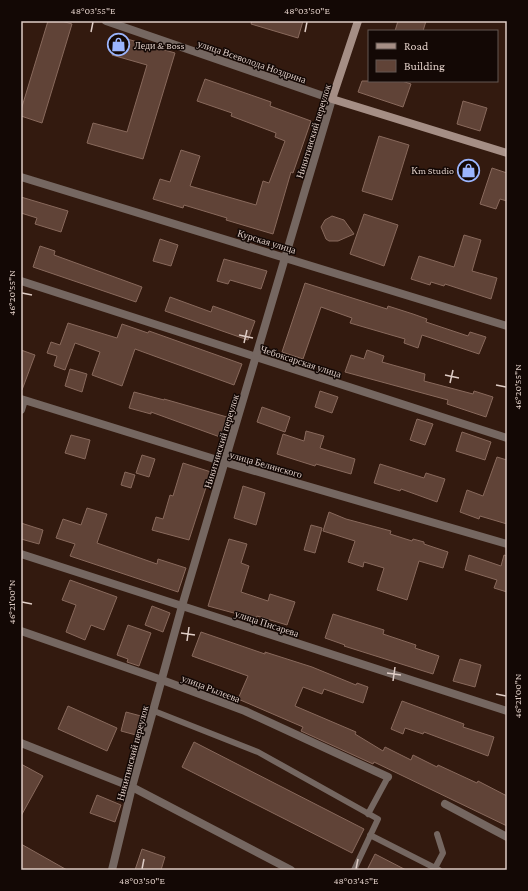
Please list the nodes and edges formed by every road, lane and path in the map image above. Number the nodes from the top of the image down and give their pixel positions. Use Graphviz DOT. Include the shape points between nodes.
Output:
graph roads {
  1 [pos="106,21"];
  2 [pos="358,21"];
  3 [pos="332,98"];
  4 [pos="507,153"];
  5 [pos="21,177"];
  6 [pos="286,257"];
  7 [pos="21,281"];
  8 [pos="507,326"];
  9 [pos="257,357"];
  10 [pos="23,399"];
  11 [pos="21,410"];
  12 [pos="507,438"];
  13 [pos="224,462"];
  14 [pos="507,544"];
  15 [pos="21,554"];
  16 [pos="182,606"];
  17 [pos="21,631"];
  18 [pos="162,680"];
  19 [pos="507,710"];
  20 [pos="154,711"];
  21 [pos="21,743"];
  22 [pos="388,777"];
  23 [pos="132,787"];
  24 [pos="444,804"];
  25 [pos="368,814"];
  26 [pos="437,834"];
  27 [pos="370,835"];
  28 [pos="507,837"];
  29 [pos="437,869"];
  30 [pos="112,870"];
  31 [pos="291,870"];
  32 [pos="354,870"];
  1 -- 3 [label="street, улица Всеволода Ноздрина"];
  2 -- 3 [label="main road, Никитинский переулок"];
  3 -- 4 [label="main road, улица Всеволода Ноздрина"];
  3 -- 6 [label="street, Никитинский переулок"];
  5 -- 6 [label="street, Курская улица"];
  6 -- 8 [label="street, Курская улица"];
  6 -- 9 [label="street, Никитинский переулок"];
  7 -- 9 [label="street, Чебоксарская улица"];
  9 -- 12 [label="street, Чебоксарская улица"];
  9 -- 13 [label="street, Никитинский переулок"];
  10 -- 11 [label="street"];
  10 -- 13 [label="street, улица Белинского"];
  13 -- 14 [label="street, улица Белинского"];
  13 -- 16 [label="street, Никитинский переулок"];
  15 -- 16 [label="street, улица Писарева"];
  16 -- 18 [label="street, Никитинский переулок"];
  16 -- 19 [label="street, улица Писарева"];
  17 -- 18 [label="street, улица Рылеева"];
  18 -- 20 [label="street, Никитинский переулок"];
  18 -- 22 [label="street, улица Рылеева" via="245,711"];
  20 -- 23 [label="street, Никитинский переулок"];
  20 -- 25 [label="lane" via="258,752"];
  21 -- 23 [label="street"];
  22 -- 25 [label="lane"];
  23 -- 30 [label="street, Никитинский переулок"];
  23 -- 31 [label="street"];
  24 -- 28 [label="street"];
  25 -- 27 [label="lane" via="378,819"];
  26 -- 29 [label="lane" via="443,853"];
  27 -- 29 [label="lane"];
  27 -- 32 [label="lane"];
}
